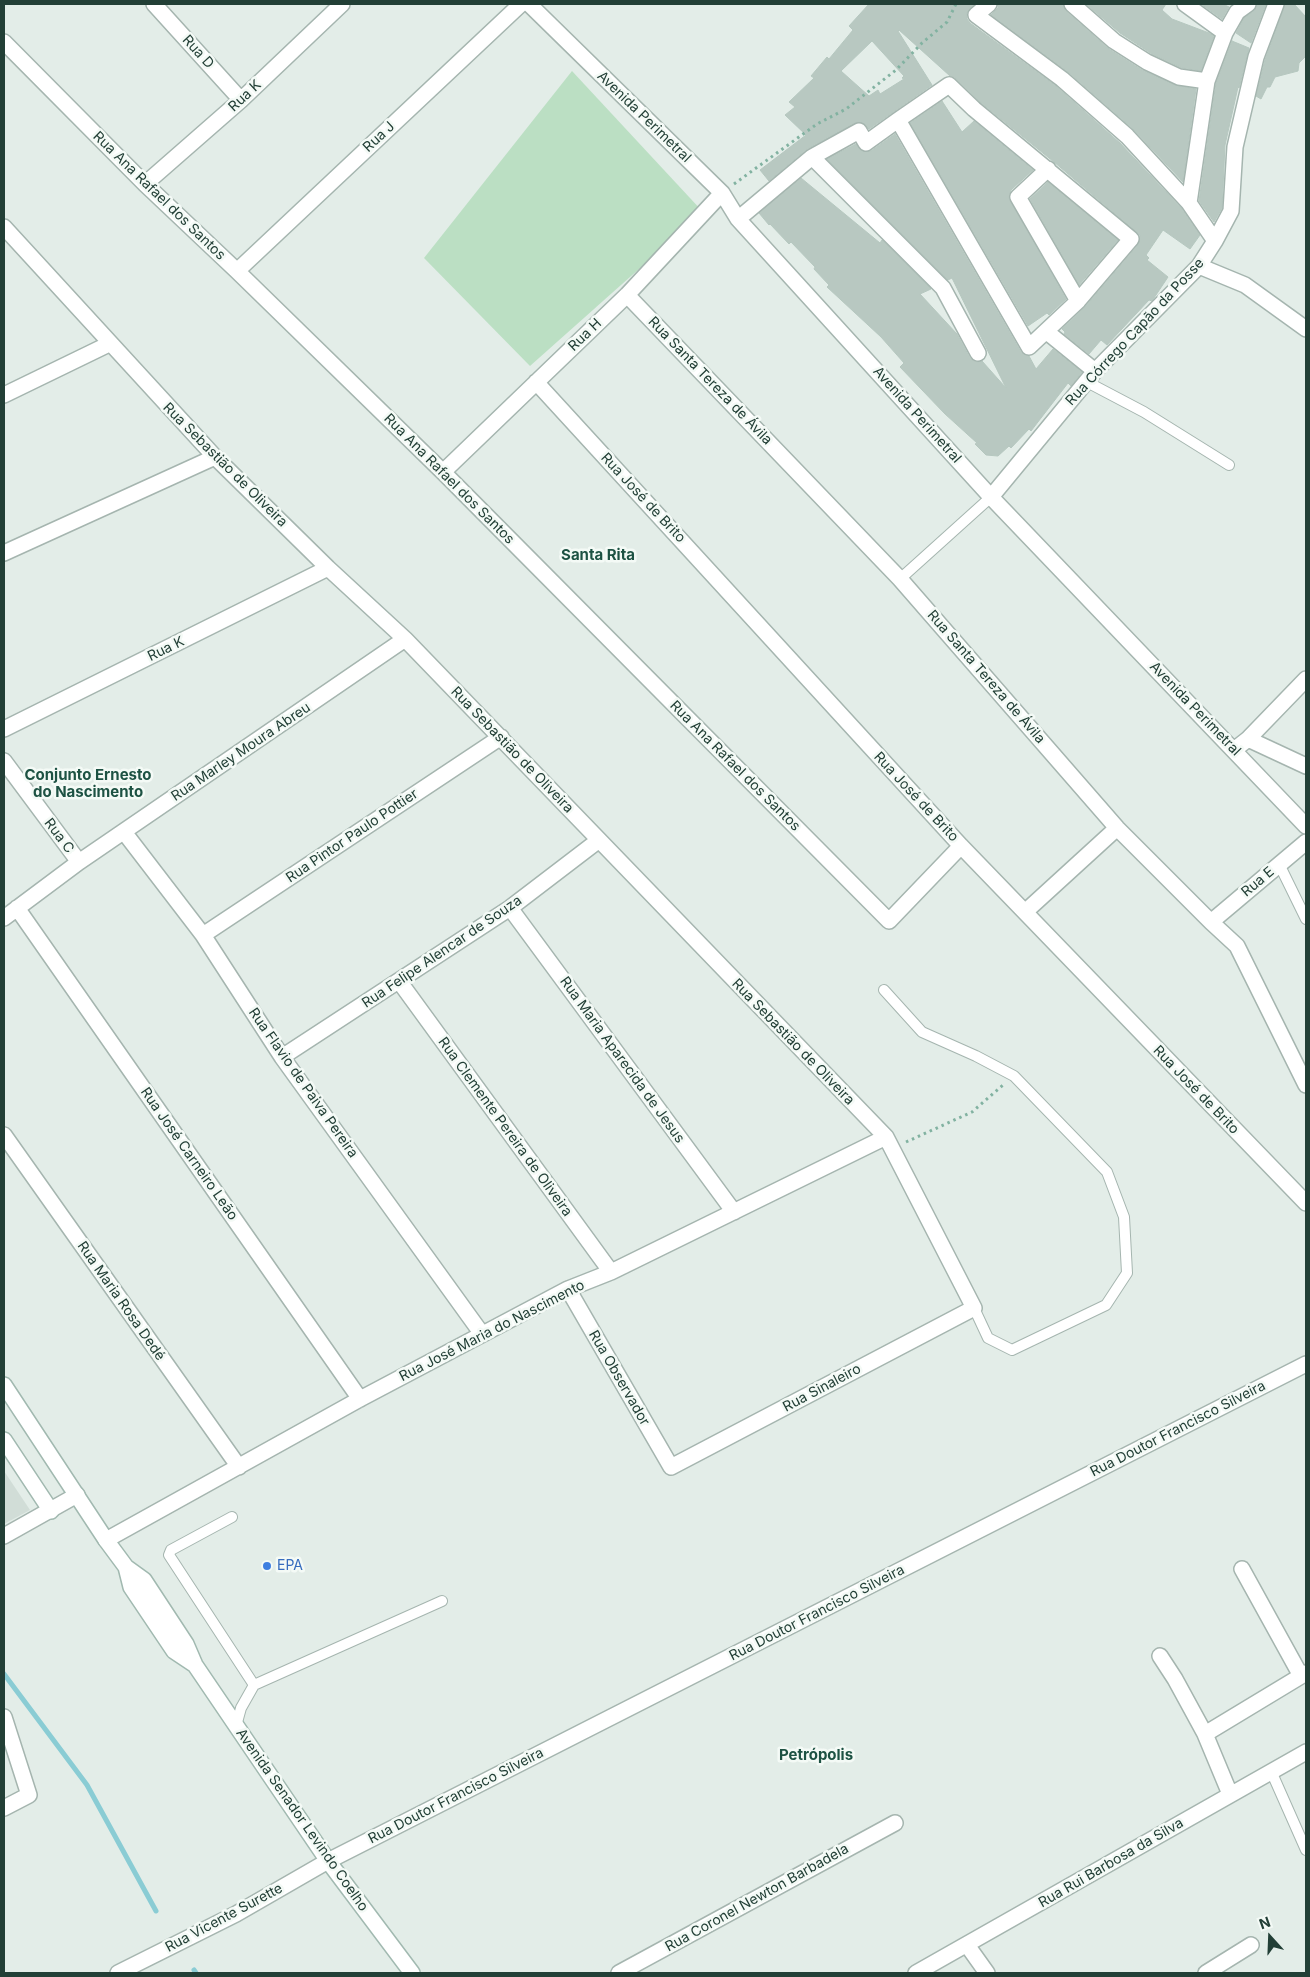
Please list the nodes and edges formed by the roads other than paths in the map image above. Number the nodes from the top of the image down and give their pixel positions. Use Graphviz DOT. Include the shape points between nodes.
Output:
graph roads {
  1 [pos="154,4"];
  2 [pos="342,4"];
  3 [pos="521,4"];
  4 [pos="529,4"];
  5 [pos="989,4"];
  6 [pos="1072,4"];
  7 [pos="1185,4"];
  8 [pos="1248,4"];
  9 [pos="1276,4"];
  10 [pos="1225,33"];
  11 [pos="4,42"];
  12 [pos="1208,81"];
  13 [pos="241,100"];
  14 [pos="898,120"];
  15 [pos="812,157"];
  16 [pos="1048,169"];
  17 [pos="145,184"];
  18 [pos="722,194"];
  19 [pos="1189,203"];
  20 [pos="738,219"];
  21 [pos="4,227"];
  22 [pos="1215,241"];
  23 [pos="10,242"];
  24 [pos="1200,266"];
  25 [pos="237,271"];
  26 [pos="628,295"];
  27 [pos="1078,301"];
  28 [pos="1306,329"];
  29 [pos="1046,332"];
  30 [pos="109,344"];
  31 [pos="978,353"];
  32 [pos="1091,377"];
  33 [pos="536,382"];
  34 [pos="4,395"];
  35 [pos="215,457"];
  36 [pos="1230,465"];
  37 [pos="443,472"];
  38 [pos="991,497"];
  39 [pos="4,553"];
  40 [pos="328,568"];
  41 [pos="900,579"];
  42 [pos="405,639"];
  43 [pos="1306,679"];
  44 [pos="4,729"];
  45 [pos="501,737"];
  46 [pos="1248,739"];
  47 [pos="1234,750"];
  48 [pos="4,761"];
  49 [pos="1306,766"];
  50 [pos="1306,826"];
  51 [pos="1117,828"];
  52 [pos="124,832"];
  53 [pos="599,840"];
  54 [pos="1306,842"];
  55 [pos="961,846"];
  56 [pos="79,862"];
  57 [pos="1279,864"];
  58 [pos="17,908"];
  59 [pos="510,908"];
  60 [pos="1024,912"];
  61 [pos="4,918"];
  62 [pos="1306,918"];
  63 [pos="1211,922"];
  64 [pos="202,935"];
  65 [pos="399,982"];
  66 [pos="884,990"];
  67 [pos="282,1058"];
  68 [pos="1306,1085"];
  69 [pos="4,1135"];
  70 [pos="886,1137"];
  71 [pos="1306,1203"];
  72 [pos="734,1212"];
  73 [pos="611,1272"];
  74 [pos="568,1289"];
  75 [pos="974,1308"];
  76 [pos="482,1334"];
  77 [pos="1306,1364"];
  78 [pos="4,1385"];
  79 [pos="360,1400"];
  80 [pos="4,1440"];
  81 [pos="239,1467"];
  82 [pos="671,1468"];
  83 [pos="77,1495"];
  84 [pos="51,1511"];
  85 [pos="232,1517"];
  86 [pos="4,1536"];
  87 [pos="106,1540"];
  88 [pos="1242,1569"];
  89 [pos="442,1601"];
  90 [pos="1160,1656"];
  91 [pos="1303,1675"];
  92 [pos="254,1685"];
  93 [pos="4,1718"];
  94 [pos="236,1726"];
  95 [pos="1205,1734"];
  96 [pos="1306,1752"];
  97 [pos="1271,1771"];
  98 [pos="1230,1794"];
  99 [pos="4,1808"];
  100 [pos="895,1823"];
  101 [pos="1306,1850"];
  102 [pos="328,1861"];
  103 [pos="967,1945"];
  104 [pos="1251,1945"];
  105 [pos="637,1969"];
  106 [pos="118,1973"];
  107 [pos="412,1973"];
  108 [pos="619,1973"];
  109 [pos="916,1973"];
  110 [pos="987,1973"];
  111 [pos="1206,1973"];
  1 -- 13 [label="street, Rua D"];
  2 -- 13 [label="street, Rua K"];
  3 -- 25 [label="street, Rua J"];
  4 -- 18 [label="street, Avenida Perimetral"];
  5 -- 19 [label="street" via="976,15 1062,80 1120,131"];
  6 -- 12 [label="street" via="1114,41 1147,62 1179,77"];
  7 -- 10 [label="street"];
  8 -- 10 [label="street" via="1237,12"];
  9 -- 22 [label="street, Rua Córrego Capão da Posse" via="1256,57 1235,146 1231,211"];
  10 -- 12 [label="street"];
  11 -- 17 [label="street, Rua Ana Rafael dos Santos"];
  12 -- 19 [label="street"];
  13 -- 17 [label="street, Rua K"];
  14 -- 15 [label="street" via="866,143 859,131"];
  14 -- 16 [label="street" via="949,85"];
  14 -- 29 [label="street" via="1029,347"];
  15 -- 20 [label="street"];
  15 -- 31 [label="street" via="943,288"];
  16 -- 27 [label="street" via="1018,197"];
  16 -- 27 [label="street" via="1131,239"];
  17 -- 25 [label="street, Rua Ana Rafael dos Santos"];
  18 -- 20 [label="street, Avenida Perimetral"];
  18 -- 26 [label="street, Rua H"];
  19 -- 22 [label="street"];
  20 -- 38 [label="street, Avenida Perimetral"];
  21 -- 23 [label="street, Rua Sebastião de Oliveira"];
  22 -- 24 [label="street, Rua Córrego Capão da Posse"];
  23 -- 30 [label="street, Rua Sebastião de Oliveira"];
  24 -- 28 [label="street" via="1245,286"];
  24 -- 32 [label="street, Rua Córrego Capão da Posse"];
  25 -- 37 [label="street, Rua Ana Rafael dos Santos"];
  26 -- 33 [label="street, Rua H"];
  26 -- 41 [label="street, Rua Santa Tereza de Ávila"];
  27 -- 29 [label="street"];
  29 -- 32 [label="street"];
  30 -- 34 [label="street"];
  30 -- 35 [label="street, Rua Sebastião de Oliveira"];
  32 -- 36 [label="lane"];
  32 -- 38 [label="street, Rua Córrego Capão da Posse"];
  33 -- 37 [label="street, Rua H"];
  33 -- 55 [label="street, Rua José de Brito"];
  35 -- 39 [label="street"];
  35 -- 40 [label="street, Rua Sebastião de Oliveira"];
  37 -- 55 [label="street, Rua Ana Rafael dos Santos" via="889,921"];
  38 -- 41 [label="lane"];
  38 -- 47 [label="street, Avenida Perimetral"];
  40 -- 42 [label="street, Rua Sebastião de Oliveira"];
  40 -- 44 [label="street, Rua K"];
  41 -- 51 [label="street, Rua Santa Tereza de Ávila"];
  42 -- 45 [label="street, Rua Sebastião de Oliveira"];
  42 -- 52 [label="street, Rua Marley Moura Abreu"];
  43 -- 46 [label="street"];
  45 -- 53 [label="street, Rua Sebastião de Oliveira"];
  45 -- 64 [label="street, Rua Pintor Paulo Pottier"];
  46 -- 47 [label="street"];
  46 -- 49 [label="street"];
  47 -- 50 [label="street, Avenida Perimetral"];
  48 -- 56 [label="street, Rua C"];
  51 -- 60 [label="street"];
  51 -- 63 [label="street, Rua Santa Tereza de Ávila"];
  52 -- 56 [label="street, Rua Marley Moura Abreu"];
  52 -- 64 [label="street, Rua Flavio de Paiva Pereira"];
  53 -- 59 [label="street, Rua Felipe Alencar de Souza"];
  53 -- 70 [label="street, Rua Sebastião de Oliveira"];
  54 -- 57 [label="street, Rua E"];
  55 -- 60 [label="street, Rua José de Brito"];
  56 -- 58 [label="street, Rua Marley Moura Abreu"];
  57 -- 62 [label="lane"];
  57 -- 63 [label="street, Rua E"];
  58 -- 61 [label="street, Rua Marley Moura Abreu"];
  58 -- 79 [label="street, Rua José Carneiro Leão"];
  59 -- 65 [label="street, Rua Felipe Alencar de Souza"];
  59 -- 72 [label="street, Rua Maria Aparecida de Jesus"];
  60 -- 71 [label="street, Rua José de Brito"];
  63 -- 68 [label="street, Rua Santa Tereza de Ávila" via="1238,946"];
  64 -- 67 [label="street, Rua Flavio de Paiva Pereira"];
  65 -- 67 [label="street, Rua Felipe Alencar de Souza"];
  65 -- 73 [label="street, Rua Clemente Pereira de Oliveira"];
  66 -- 75 [label="lane" via="922,1032 1014,1076 1107,1172 1124,1217 1127,1273 1106,1305 1012,1350 988,1338"];
  67 -- 76 [label="street, Rua Flavio de Paiva Pereira"];
  69 -- 81 [label="street, Rua Maria Rosa Dedé"];
  70 -- 72 [label="street, Rua José Maria do Nascimento"];
  70 -- 75 [label="street, Rua Sebastião de Oliveira"];
  72 -- 73 [label="street, Rua José Maria do Nascimento"];
  73 -- 74 [label="street, Rua José Maria do Nascimento"];
  74 -- 76 [label="street, Rua José Maria do Nascimento"];
  74 -- 82 [label="street, Rua Observador"];
  75 -- 82 [label="street, Rua Sinaleiro"];
  76 -- 79 [label="street, Rua José Maria do Nascimento"];
  77 -- 102 [label="street, Rua Doutor Francisco Silveira"];
  78 -- 83 [label="street, Avenida Senador Levindo Coelho"];
  79 -- 81 [label="street, Rua José Maria do Nascimento"];
  80 -- 84 [label="street"];
  81 -- 87 [label="street, Rua José Maria do Nascimento"];
  83 -- 84 [label="street"];
  83 -- 87 [label="street, Avenida Senador Levindo Coelho"];
  84 -- 86 [label="street"];
  85 -- 92 [label="lane" via="171,1550 169,1555"];
  87 -- 94 [label="street, Avenida Senador Levindo Coelho" via="126,1567 144,1580"];
  88 -- 91 [label="street"];
  89 -- 92 [label="lane"];
  90 -- 95 [label="street"];
  91 -- 95 [label="street"];
  92 -- 94 [label="lane" via="241,1708"];
  93 -- 99 [label="street" via="29,1795"];
  94 -- 102 [label="street, Avenida Senador Levindo Coelho"];
  95 -- 98 [label="street"];
  96 -- 97 [label="street, Rua Rui Barbosa da Silva"];
  97 -- 98 [label="street, Rua Rui Barbosa da Silva"];
  97 -- 101 [label="lane"];
  98 -- 103 [label="street, Rua Rui Barbosa da Silva"];
  100 -- 105 [label="street, Rua Coronel Newton Barbadela"];
  102 -- 106 [label="street, Rua Vicente Surette" via="236,1914"];
  102 -- 107 [label="street, Avenida Senador Levindo Coelho"];
  103 -- 109 [label="street, Rua Rui Barbosa da Silva"];
  103 -- 110 [label="street"];
  104 -- 111 [label="street"];
  105 -- 108 [label="street, Rua Coronel Newton Barbadela"];
}
